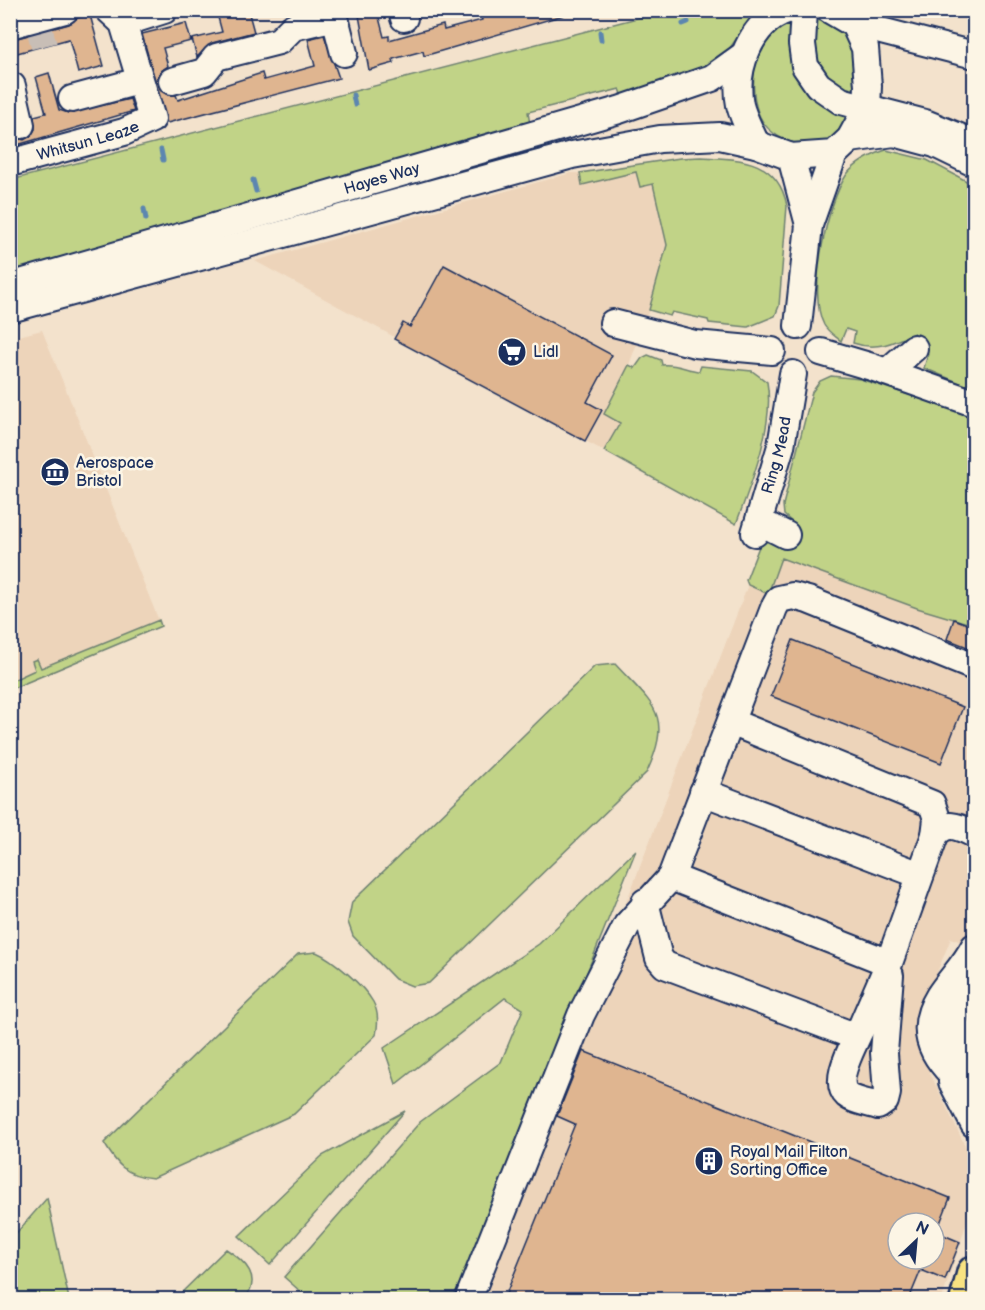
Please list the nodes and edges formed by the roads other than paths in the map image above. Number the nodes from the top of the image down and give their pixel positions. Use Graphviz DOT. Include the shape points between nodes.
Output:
graph roads {
  1 [pos="65,10"];
  2 [pos="164,10"];
  3 [pos="787,10"];
  4 [pos="804,10"];
  5 [pos="334,14"];
  6 [pos="838,14"];
  7 [pos="116,17"];
  8 [pos="10,25"];
  9 [pos="344,53"];
  10 [pos="744,55"];
  11 [pos="975,55"];
  12 [pos="152,84"];
  13 [pos="12,86"];
  14 [pos="72,99"];
  15 [pos="867,108"];
  16 [pos="975,143"];
  17 [pos="756,144"];
  18 [pos="21,147"];
  19 [pos="842,147"];
  20 [pos="791,157"];
  21 [pos="975,163"];
  22 [pos="809,225"];
  23 [pos="10,286"];
  24 [pos="11,309"];
  25 [pos="613,323"];
  26 [pos="798,326"];
  27 [pos="914,348"];
  28 [pos="772,351"];
  29 [pos="821,352"];
  30 [pos="887,372"];
  31 [pos="793,374"];
  32 [pos="975,403"];
  33 [pos="786,535"];
  34 [pos="975,667"];
  35 [pos="731,722"];
  36 [pos="704,792"];
  37 [pos="975,834"];
  38 [pos="935,835"];
  39 [pos="920,875"];
  40 [pos="671,877"];
  41 [pos="645,902"];
  42 [pos="975,947"];
  43 [pos="889,963"];
  44 [pos="967,993"];
  45 [pos="860,1030"];
  46 [pos="975,1045"];
  47 [pos="975,1068"];
  48 [pos="946,1071"];
  49 [pos="975,1094"];
  50 [pos="975,1124"];
  51 [pos="975,1274"];
  52 [pos="468,1299"];
  53 [pos="967,1299"];
  1 -- 8 [label="street" via="38,22"];
  2 -- 7 [label="street"];
  3 -- 10 [label="street" via="757,30"];
  4 -- 15 [label="street" via="805,66 819,85 841,101"];
  5 -- 9 [label="street"];
  5 -- 12 [label="street" via="293,27 279,41 216,57 204,72"];
  6 -- 11 [label="street"];
  6 -- 15 [label="street" via="865,48"];
  7 -- 12 [label="street, Whitsun Leaze"];
  10 -- 17 [label="street" via="740,104"];
  10 -- 23 [label="street, Hayes Way" via="712,78 619,110"];
  12 -- 14 [label="street"];
  12 -- 18 [label="street, Whitsun Leaze" via="152,120 124,132"];
  13 -- 18 [label="street"];
  15 -- 16 [label="street" via="925,123"];
  15 -- 19 [label="street"];
  17 -- 20 [label="street, Hayes Way"];
  17 -- 24 [label="street, Hayes Way" via="720,136 660,139 572,155"];
  19 -- 20 [label="street"];
  19 -- 21 [label="street" via="894,133 935,144"];
  19 -- 22 [label="street"];
  20 -- 22 [label="street"];
  22 -- 26 [label="street"];
  25 -- 28 [label="street" via="695,344"];
  26 -- 28 [label="street" via="783,330"];
  26 -- 29 [label="street" via="815,334"];
  27 -- 30 [label="street"];
  28 -- 31 [label="street" via="782,370"];
  29 -- 30 [label="street"];
  29 -- 31 [label="street" via="808,372"];
  30 -- 32 [label="street"];
  31 -- 33 [label="street, Ring Mead" via="781,446 758,528"];
  34 -- 35 [label="street" via="793,596 779,599"];
  35 -- 36 [label="street"];
  35 -- 38 [label="street" via="932,804"];
  36 -- 39 [label="street"];
  36 -- 40 [label="street"];
  37 -- 38 [label="street" via="950,825"];
  38 -- 39 [label="street"];
  39 -- 43 [label="street"];
  40 -- 41 [label="street"];
  40 -- 43 [label="street"];
  41 -- 45 [label="street" via="659,958 665,965 831,1028 849,1034"];
  41 -- 52 [label="street" via="627,925 581,1015"];
  42 -- 48 [label="street" via="938,997 928,1023 930,1045"];
  43 -- 45 [label="street"];
  43 -- 45 [label="street" via="884,1053 887,1093 878,1106 848,1097 842,1089 842,1076"];
  44 -- 46 [label="street" via="955,1024 963,1038"];
  44 -- 47 [label="street" via="949,1019 946,1038"];
  48 -- 49 [label="street"];
  48 -- 50 [label="street"];
  51 -- 53 [label="main road"];
}
